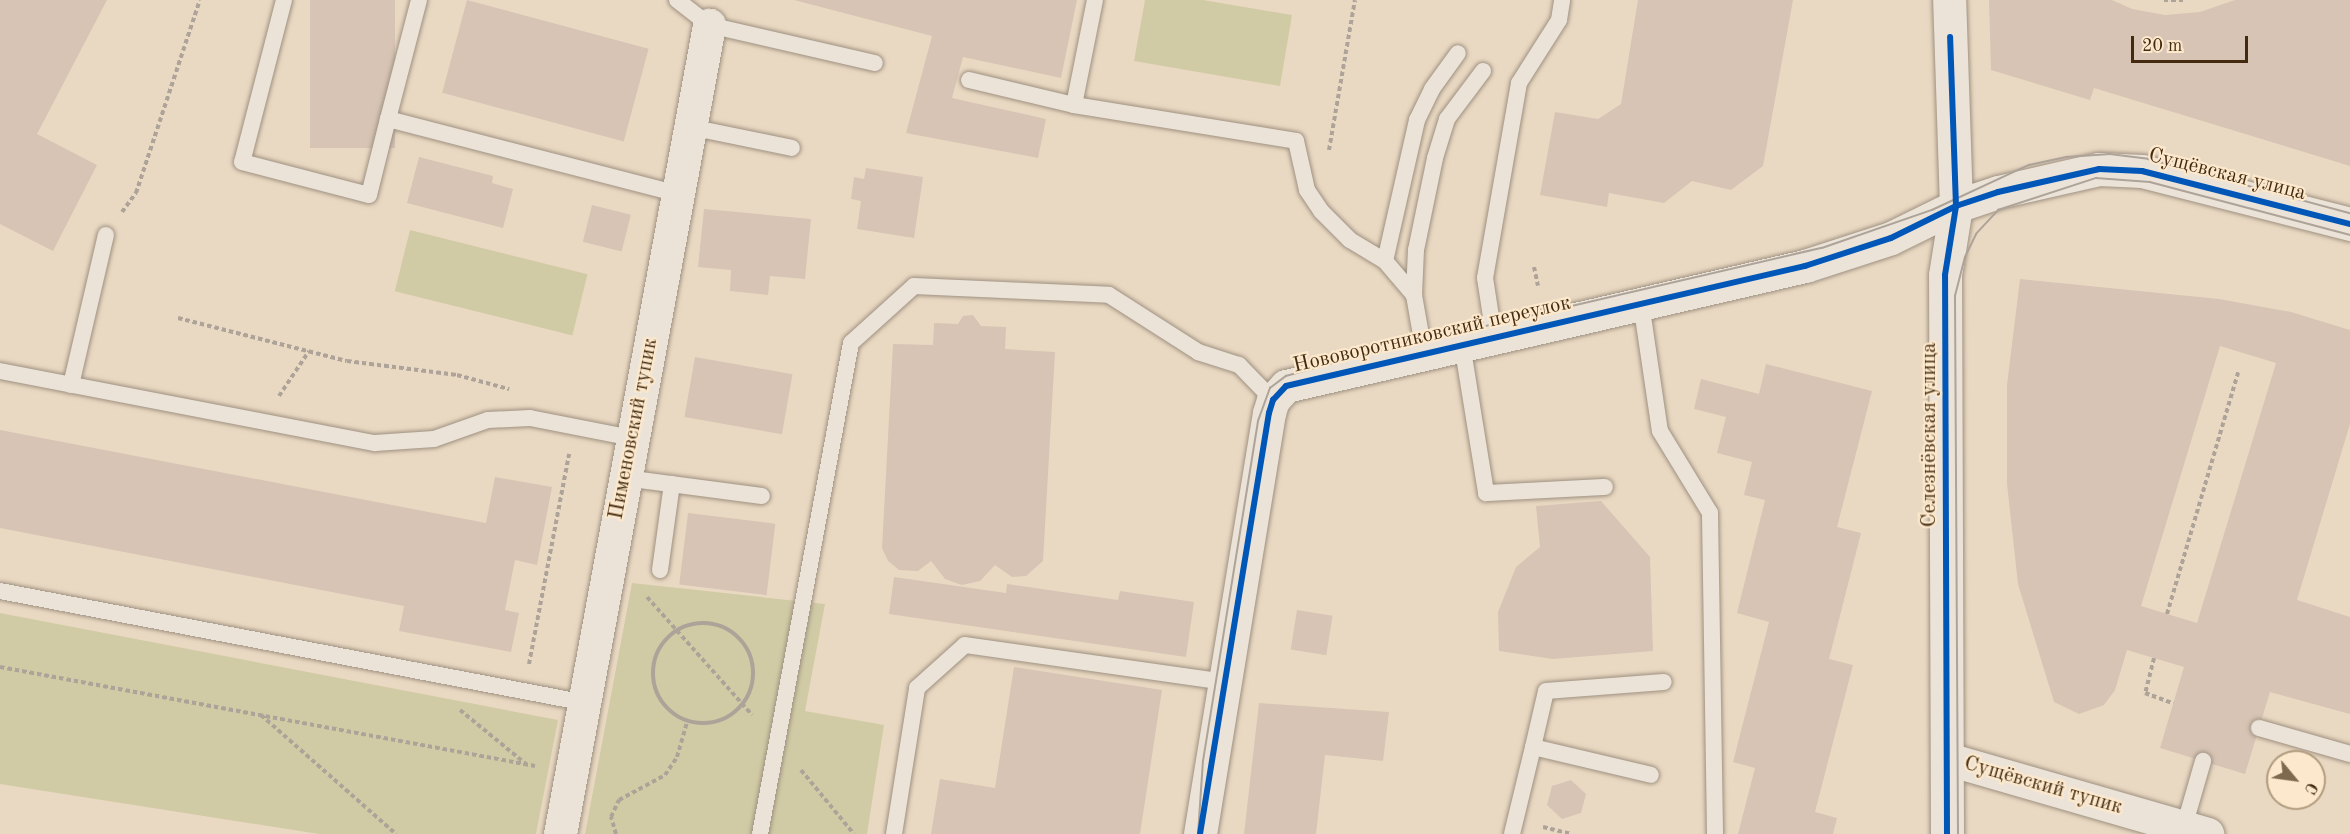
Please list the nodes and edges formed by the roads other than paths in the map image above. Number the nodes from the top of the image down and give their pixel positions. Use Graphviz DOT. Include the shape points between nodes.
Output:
graph roads {
  1 [pos="284,0"];
  2 [pos="419,0"];
  3 [pos="676,0"];
  4 [pos="1095,0"];
  5 [pos="1562,0"];
  6 [pos="1949,0"];
  7 [pos="709,25"];
  8 [pos="1458,53"];
  9 [pos="875,63"];
  10 [pos="1483,71"];
  11 [pos="969,80"];
  12 [pos="1074,105"];
  13 [pos="388,119"];
  14 [pos="690,127"];
  15 [pos="792,148"];
  16 [pos="678,194"];
  17 [pos="1956,206"];
  18 [pos="2350,224"];
  19 [pos="106,235"];
  20 [pos="1385,261"];
  21 [pos="1414,295"];
  22 [pos="1641,303"];
  23 [pos="1494,336"];
  24 [pos="1462,344"];
  25 [pos="1424,352"];
  26 [pos="0,371"];
  27 [pos="71,385"];
  28 [pos="1272,400"];
  29 [pos="632,438"];
  30 [pos="625,478"];
  31 [pos="672,484"];
  32 [pos="1605,487"];
  33 [pos="762,496"];
  34 [pos="660,570"];
  35 [pos="0,591"];
  36 [pos="1224,682"];
  37 [pos="1664,682"];
  38 [pos="586,703"];
  39 [pos="2259,728"];
  40 [pos="1533,747"];
  41 [pos="2350,754"];
  42 [pos="1948,759"];
  43 [pos="2203,761"];
  44 [pos="1651,775"];
  45 [pos="2196,831"];
  46 [pos="560,834"];
  47 [pos="760,834"];
  48 [pos="894,834"];
  49 [pos="1200,834"];
  50 [pos="1512,834"];
  51 [pos="1715,834"];
  52 [pos="1947,834"];
  1 -- 13 [label="lane" via="242,162 369,195"];
  2 -- 13 [label="lane"];
  3 -- 7 [label="lane"];
  4 -- 12 [label="lane"];
  5 -- 23 [label="lane" via="1559,20 1520,83 1485,278"];
  6 -- 17 [label="street, Селезнёвская улица"];
  7 -- 9 [label="lane"];
  7 -- 14 [label="street, Пименовский тупик"];
  8 -- 20 [label="lane" via="1432,89 1417,120"];
  10 -- 21 [label="lane" via="1447,119 1416,250"];
  11 -- 12 [label="lane"];
  12 -- 20 [label="lane" via="1296,141 1307,190 1321,211 1350,240"];
  13 -- 16 [label="lane"];
  14 -- 15 [label="lane"];
  14 -- 16 [label="street, Пименовский тупик"];
  16 -- 29 [label="street, Пименовский тупик"];
  17 -- 18 [label="street, Сущёвская улица" via="2071,174 2128,169 2221,188"];
  17 -- 22 [label="street, Нововоротниковский переулок" via="1914,229 1843,256"];
  17 -- 42 [label="street, Селезнёвская улица" via="1945,275"];
  19 -- 27 [label="lane"];
  20 -- 21 [label="lane"];
  21 -- 25 [label="lane"];
  22 -- 23 [label="street, Нововоротниковский переулок"];
  22 -- 51 [label="lane" via="1660,431 1710,513"];
  23 -- 24 [label="street, Нововоротниковский переулок"];
  24 -- 25 [label="street, Нововоротниковский переулок"];
  24 -- 32 [label="lane" via="1486,493"];
  25 -- 28 [label="street, Нововоротниковский переулок" via="1292,383 1278,390"];
  26 -- 27 [label="lane"];
  27 -- 29 [label="lane" via="375,443 434,440 488,420 530,418"];
  28 -- 36 [label="street, Нововоротниковский переулок"];
  28 -- 47 [label="lane" via="1239,365 1198,352 1109,295 914,286 851,343"];
  29 -- 30 [label="street, Пименовский тупик"];
  30 -- 31 [label="lane"];
  30 -- 38 [label="street, Пименовский тупик"];
  31 -- 33 [label="lane"];
  31 -- 34 [label="lane"];
  35 -- 38 [label="lane"];
  36 -- 48 [label="lane" via="965,645 917,688"];
  36 -- 49 [label="street, Нововоротниковский переулок"];
  37 -- 40 [label="lane" via="1546,691"];
  38 -- 46 [label="street, Пименовский тупик"];
  39 -- 41 [label="lane"];
  40 -- 44 [label="lane"];
  40 -- 50 [label="lane"];
  42 -- 45 [label="street, Сущёвский тупик"];
  42 -- 52 [label="street, Селезнёвская улица"];
  43 -- 45 [label="lane"];
}
